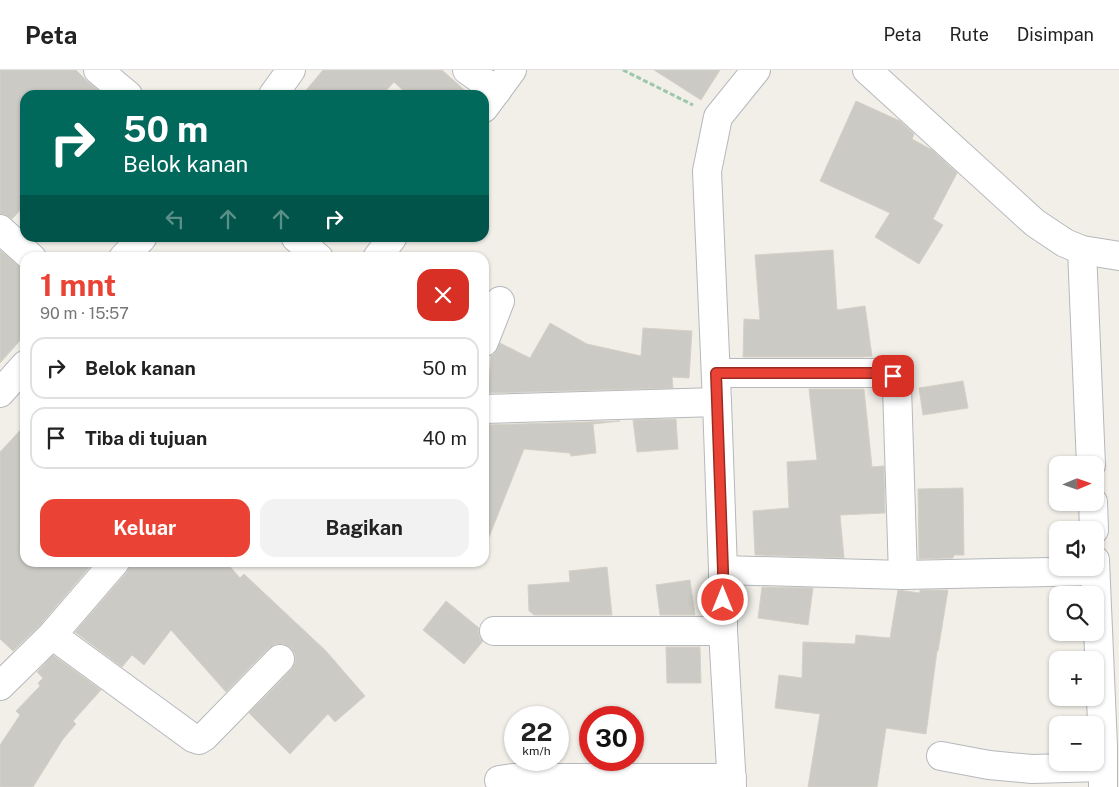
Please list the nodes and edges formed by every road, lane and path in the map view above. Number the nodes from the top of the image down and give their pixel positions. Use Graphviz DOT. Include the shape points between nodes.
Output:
graph roads {
  1 [pos="98,70"];
  2 [pos="291,70"];
  3 [pos="467,70"];
  4 [pos="623,70"];
  5 [pos="756,70"];
  6 [pos="867,70"];
  7 [pos="122,90"];
  8 [pos="277,90"];
  9 [pos="498,90"];
  10 [pos="718,117"];
  11 [pos="0,229"];
  12 [pos="138,242"];
  13 [pos="301,242"];
  14 [pos="1082,250"];
  15 [pos="25,252"];
  16 [pos="129,252"];
  17 [pos="312,252"];
  18 [pos="1119,256"];
  19 [pos="500,301"];
  20 [pos="489,329"];
  21 [pos="20,371"];
  22 [pos="716,373"];
  23 [pos="0,393"];
  24 [pos="717,402"];
  25 [pos="489,408"];
  26 [pos="1091,456"];
  27 [pos="111,567"];
  28 [pos="1049,568"];
  29 [pos="723,570"];
  30 [pos="903,575"];
  31 [pos="1095,576"];
  32 [pos="494,631"];
  33 [pos="723,631"];
  34 [pos="52,635"];
  35 [pos="280,659"];
  36 [pos="0,686"];
  37 [pos="941,756"];
  38 [pos="1102,777"];
  39 [pos="499,780"];
  40 [pos="732,782"];
  1 -- 7 [label="street"];
  2 -- 8 [label="street"];
  3 -- 9 [label="street"];
  4 -- 10 [label="path"];
  5 -- 10 [label="street"];
  6 -- 14 [label="street" via="1035,223"];
  10 -- 22 [label="street" via="707,171"];
  11 -- 15 [label="street"];
  12 -- 16 [label="street"];
  13 -- 17 [label="street"];
  14 -- 18 [label="street"];
  14 -- 26 [label="street"];
  19 -- 20 [label="street"];
  21 -- 23 [label="street"];
  22 -- 24 [label="street"];
  22 -- 30 [label="street" via="885,373 893,376 897,387"];
  24 -- 25 [label="street"];
  24 -- 29 [label="street"];
  27 -- 34 [label="street"];
  28 -- 30 [label="street"];
  29 -- 30 [label="street"];
  29 -- 33 [label="street"];
  31 -- 38 [label="street"];
  32 -- 33 [label="street"];
  33 -- 40 [label="street"];
  34 -- 35 [label="street" via="199,740"];
  34 -- 36 [label="street"];
  37 -- 38 [label="street" via="989,765"];
  39 -- 40 [label="street"];
}
